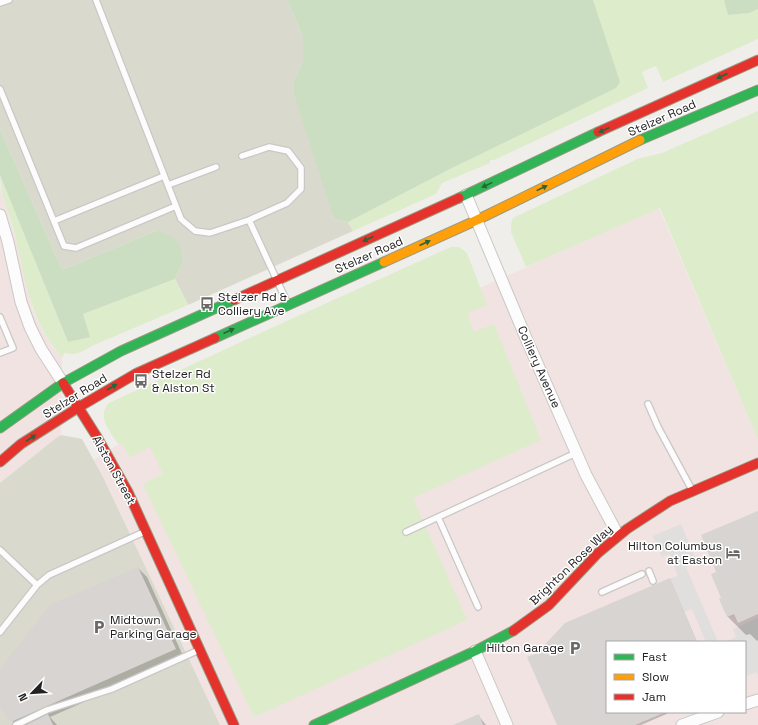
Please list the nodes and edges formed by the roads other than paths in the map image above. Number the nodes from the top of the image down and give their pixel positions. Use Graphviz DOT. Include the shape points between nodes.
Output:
graph roads {
  1 [pos="8,0"];
  2 [pos="96,0"];
  3 [pos="0,3"];
  4 [pos="758,60"];
  5 [pos="0,89"];
  6 [pos="758,90"];
  7 [pos="242,156"];
  8 [pos="216,167"];
  9 [pos="164,176"];
  10 [pos="168,185"];
  11 [pos="466,195"];
  12 [pos="176,206"];
  13 [pos="0,215"];
  14 [pos="249,220"];
  15 [pos="477,220"];
  16 [pos="54,221"];
  17 [pos="4,243"];
  18 [pos="277,280"];
  19 [pos="288,304"];
  20 [pos="0,317"];
  21 [pos="1,351"];
  22 [pos="63,383"];
  23 [pos="648,404"];
  24 [pos="79,407"];
  25 [pos="0,428"];
  26 [pos="576,453"];
  27 [pos="0,462"];
  28 [pos="758,463"];
  29 [pos="693,491"];
  30 [pos="438,517"];
  31 [pos="146,532"];
  32 [pos="406,532"];
  33 [pos="618,535"];
  34 [pos="0,550"];
  35 [pos="649,571"];
  36 [pos="642,574"];
  37 [pos="653,581"];
  38 [pos="37,585"];
  39 [pos="602,592"];
  40 [pos="478,607"];
  41 [pos="0,632"];
  42 [pos="200,649"];
  43 [pos="475,651"];
  44 [pos="758,700"];
  45 [pos="746,704"];
  46 [pos="715,713"];
  47 [pos="333,721"];
  48 [pos="16,725"];
  49 [pos="234,725"];
  50 [pos="314,725"];
  51 [pos="507,725"];
  52 [pos="683,725"];
  1 -- 3 [label="lane"];
  2 -- 9 [label="lane"];
  4 -- 11 [label="main road, Stelzer Road, one-way"];
  5 -- 16 [label="lane"];
  15 -- 6 [label="main road, Stelzer Road, one-way" via="640,140"];
  7 -- 14 [label="lane" via="269,147 275,148 288,151 301,168 301,189 287,204"];
  8 -- 10 [label="lane"];
  9 -- 10 [label="lane"];
  9 -- 16 [label="lane"];
  10 -- 12 [label="lane"];
  11 -- 15 [label="street, Colliery Avenue"];
  11 -- 18 [label="main road, Stelzer Road, one-way"];
  12 -- 14 [label="lane" via="181,219 196,231 210,233"];
  12 -- 16 [label="lane" via="76,248 64,246"];
  13 -- 17 [label="street, Alston Street"];
  14 -- 18 [label="lane"];
  19 -- 15 [label="main road, Stelzer Road, one-way"];
  15 -- 26 [label="street, Colliery Avenue"];
  17 -- 22 [label="street, Alston Street" via="30,327"];
  18 -- 19 [label="lane"];
  18 -- 22 [label="main road, Stelzer Road" via="121,351"];
  24 -- 19 [label="main road, Stelzer Road, one-way" via="137,373"];
  20 -- 21 [label="lane" via="12,348"];
  22 -- 24 [label="main road, Alston Street"];
  22 -- 25 [label="main road, Stelzer Road"];
  23 -- 29 [label="lane"];
  27 -- 24 [label="main road, Stelzer Road, one-way" via="21,444"];
  24 -- 31 [label="main road, Alston Street" via="114,464"];
  26 -- 30 [label="lane"];
  26 -- 33 [label="street, Colliery Avenue"];
  28 -- 29 [label="main road, Brighton Rose Way"];
  29 -- 33 [label="main road, Brighton Rose Way" via="658,508"];
  30 -- 32 [label="lane"];
  30 -- 40 [label="lane"];
  31 -- 38 [label="lane" via="49,575"];
  31 -- 42 [label="main road, Alston Street"];
  33 -- 43 [label="main road, Brighton Rose Way" via="549,605 518,628"];
  34 -- 38 [label="lane"];
  35 -- 37 [label="lane"];
  36 -- 39 [label="lane"];
  38 -- 41 [label="lane"];
  42 -- 48 [label="lane" via="112,689 47,710"];
  42 -- 49 [label="main road, Alston Street"];
  43 -- 47 [label="main road, Brighton Rose Way"];
  43 -- 51 [label="street"];
  44 -- 45 [label="street"];
  46 -- 52 [label="street"];
  47 -- 50 [label="main road, Brighton Rose Way"];
}
